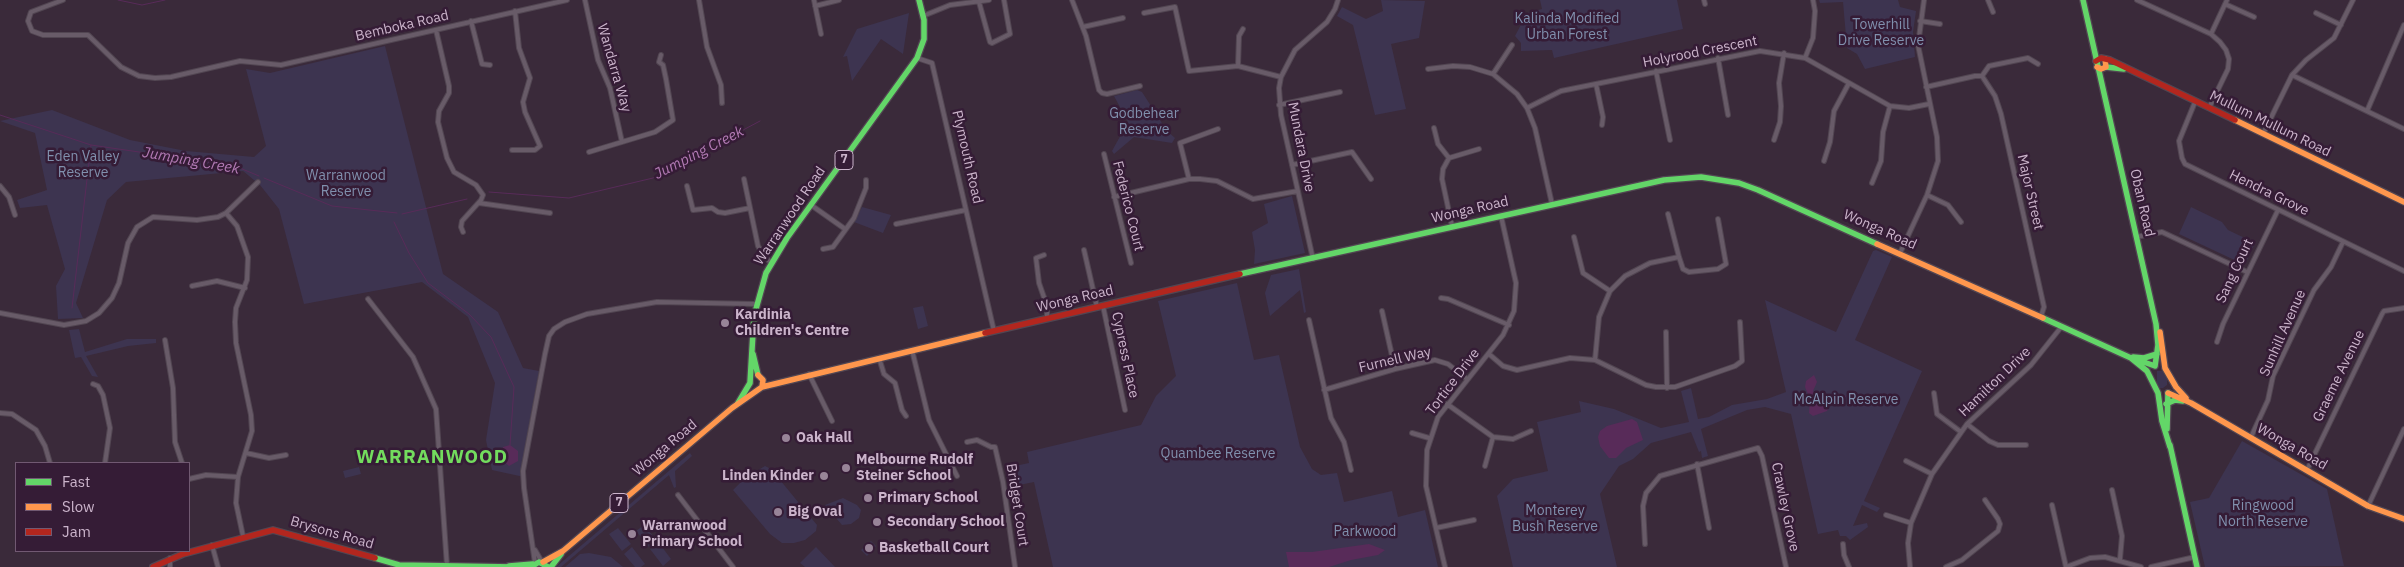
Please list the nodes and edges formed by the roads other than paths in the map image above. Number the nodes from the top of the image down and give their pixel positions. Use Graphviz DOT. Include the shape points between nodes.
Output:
graph roads {
  1 [pos="63,0"];
  2 [pos="567,0"];
  3 [pos="585,0"];
  4 [pos="699,0"];
  5 [pos="814,0"];
  6 [pos="839,0"];
  7 [pos="919,0"];
  8 [pos="988,0"];
  9 [pos="1004,0"];
  10 [pos="1072,0"];
  11 [pos="1338,0"];
  12 [pos="1813,0"];
  13 [pos="1924,0"];
  14 [pos="1988,0"];
  15 [pos="2083,0"];
  16 [pos="2137,0"];
  17 [pos="2353,0"];
  18 [pos="979,2"];
  19 [pos="2146,2"];
  20 [pos="2226,2"];
  21 [pos="815,6"];
  22 [pos="515,11"];
  23 [pos="1993,12"];
  24 [pos="1144,13"];
  25 [pos="2316,13"];
  26 [pos="923,16"];
  27 [pos="2254,17"];
  28 [pos="1123,18"];
  29 [pos="471,21"];
  30 [pos="1920,21"];
  31 [pos="1940,24"];
  32 [pos="2341,25"];
  33 [pos="2404,25"];
  34 [pos="1084,27"];
  35 [pos="1243,29"];
  36 [pos="436,30"];
  37 [pos="821,34"];
  38 [pos="2211,34"];
  39 [pos="1512,45"];
  40 [pos="2094,48"];
  41 [pos="1784,53"];
  42 [pos="661,54"];
  43 [pos="917,58"];
  44 [pos="1718,58"];
  45 [pos="1805,58"];
  46 [pos="2104,58"];
  47 [pos="490,64"];
  48 [pos="2038,64"];
  49 [pos="2096,64"];
  50 [pos="1238,66"];
  51 [pos="2105,68"];
  52 [pos="1428,69"];
  53 [pos="2126,69"];
  54 [pos="1656,71"];
  55 [pos="1493,74"];
  56 [pos="2292,75"];
  57 [pos="1982,76"];
  58 [pos="1281,77"];
  59 [pos="1849,83"];
  60 [pos="1596,84"];
  61 [pos="1140,86"];
  62 [pos="1926,87"];
  63 [pos="2103,88"];
  64 [pos="1340,92"];
  65 [pos="2195,102"];
  66 [pos="722,103"];
  67 [pos="1929,104"];
  68 [pos="1280,105"];
  69 [pos="1890,106"];
  70 [pos="1527,108"];
  71 [pos="2209,108"];
  72 [pos="2367,111"];
  73 [pos="1728,115"];
  74 [pos="1602,125"];
  75 [pos="1434,128"];
  76 [pos="1218,129"];
  77 [pos="2404,129"];
  78 [pos="2263,134"];
  79 [pos="1670,140"];
  80 [pos="1774,140"];
  81 [pos="622,142"];
  82 [pos="1479,149"];
  83 [pos="512,150"];
  84 [pos="590,152"];
  85 [pos="1104,154"];
  86 [pos="1449,158"];
  87 [pos="1824,161"];
  88 [pos="1292,165"];
  89 [pos="744,179"];
  90 [pos="1188,179"];
  91 [pos="1371,179"];
  92 [pos="866,180"];
  93 [pos="258,182"];
  94 [pos="1872,183"];
  95 [pos="0,186"];
  96 [pos="687,186"];
  97 [pos="1298,191"];
  98 [pos="1927,195"];
  99 [pos="1114,197"];
  100 [pos="2404,202"];
  101 [pos="478,203"];
  102 [pos="1552,204"];
  103 [pos="811,205"];
  104 [pos="750,208"];
  105 [pos="966,210"];
  106 [pos="2278,210"];
  107 [pos="226,213"];
  108 [pos="550,213"];
  109 [pos="1668,214"];
  110 [pos="16,215"];
  111 [pos="1501,216"];
  112 [pos="1718,218"];
  113 [pos="1961,222"];
  114 [pos="896,224"];
  115 [pos="1452,226"];
  116 [pos="845,229"];
  117 [pos="463,232"];
  118 [pos="1574,237"];
  119 [pos="2136,237"];
  120 [pos="2343,242"];
  121 [pos="823,249"];
  122 [pos="1084,250"];
  123 [pos="1900,253"];
  124 [pos="1044,255"];
  125 [pos="1679,257"];
  126 [pos="1313,258"];
  127 [pos="771,262"];
  128 [pos="1131,263"];
  129 [pos="2404,271"];
  130 [pos="2247,272"];
  131 [pos="192,286"];
  132 [pos="245,288"];
  133 [pos="1610,291"];
  134 [pos="1441,298"];
  135 [pos="368,299"];
  136 [pos="756,304"];
  137 [pos="1100,306"];
  138 [pos="2404,308"];
  139 [pos="1382,311"];
  140 [pos="0,313"];
  141 [pos="2041,316"];
  142 [pos="1047,318"];
  143 [pos="1309,320"];
  144 [pos="1740,322"];
  145 [pos="2156,324"];
  146 [pos="1509,325"];
  147 [pos="2062,326"];
  148 [pos="994,331"];
  149 [pos="1666,332"];
  150 [pos="165,340"];
  151 [pos="2217,342"];
  152 [pos="912,350"];
  153 [pos="753,352"];
  154 [pos="1489,354"];
  155 [pos="2157,354"];
  156 [pos="2129,357"];
  157 [pos="879,358"];
  158 [pos="1595,360"];
  159 [pos="2155,366"];
  160 [pos="2165,368"];
  161 [pos="1395,369"];
  162 [pos="809,374"];
  163 [pos="758,375"];
  164 [pos="789,379"];
  165 [pos="1467,379"];
  166 [pos="764,380"];
  167 [pos="750,381"];
  168 [pos="93,384"];
  169 [pos="760,388"];
  170 [pos="1667,388"];
  171 [pos="1324,390"];
  172 [pos="2156,390"];
  173 [pos="1934,392"];
  174 [pos="2168,393"];
  175 [pos="2190,402"];
  176 [pos="738,403"];
  177 [pos="1447,404"];
  178 [pos="2166,404"];
  179 [pos="1126,410"];
  180 [pos="0,413"];
  181 [pos="906,416"];
  182 [pos="832,421"];
  183 [pos="1967,424"];
  184 [pos="2404,429"];
  185 [pos="1531,431"];
  186 [pos="1960,432"];
  187 [pos="1412,433"];
  188 [pos="1493,437"];
  189 [pos="2250,437"];
  190 [pos="1429,438"];
  191 [pos="966,442"];
  192 [pos="2026,446"];
  193 [pos="2170,447"];
  194 [pos="246,453"];
  195 [pos="286,455"];
  196 [pos="1906,461"];
  197 [pos="50,462"];
  198 [pos="105,462"];
  199 [pos="182,462"];
  200 [pos="1697,464"];
  201 [pos="1485,466"];
  202 [pos="1351,470"];
  203 [pos="2307,470"];
  204 [pos="1932,474"];
  205 [pos="957,476"];
  206 [pos="238,477"];
  207 [pos="190,479"];
  208 [pos="2112,490"];
  209 [pos="678,495"];
  210 [pos="1985,500"];
  211 [pos="2052,505"];
  212 [pos="2368,506"];
  213 [pos="1886,515"];
  214 [pos="2404,519"];
  215 [pos="1474,520"];
  216 [pos="1911,523"];
  217 [pos="1436,528"];
  218 [pos="1709,528"];
  219 [pos="243,536"];
  220 [pos="1645,544"];
  221 [pos="1843,544"];
  222 [pos="212,545"];
  223 [pos="534,548"];
  224 [pos="189,552"];
  225 [pos="190,552"];
  226 [pos="2195,557"];
  227 [pos="170,558"];
  228 [pos="2120,559"];
  229 [pos="533,565"];
  230 [pos="546,565"];
  231 [pos="447,566"];
  232 [pos="152,567"];
  233 [pos="170,567"];
  234 [pos="218,567"];
  235 [pos="511,567"];
  236 [pos="733,567"];
  237 [pos="1016,567"];
  238 [pos="1445,567"];
  239 [pos="1786,567"];
  240 [pos="1849,567"];
  241 [pos="1910,567"];
  242 [pos="1946,567"];
  243 [pos="2066,567"];
  244 [pos="2142,567"];
  245 [pos="2151,567"];
  246 [pos="2197,567"];
  1 -- 36 [label="street, Bemboka Road" via="31,12 28,21 32,31 43,35 88,35 116,63 139,76 167,78 240,61 282,65"];
  2 -- 22 [label="street, Bemboka Road"];
  3 -- 81 [label="street, Wandarra Way" via="598,60 610,88"];
  4 -- 66 [label="street" via="708,47 721,85"];
  5 -- 21 [label="street"];
  6 -- 21 [label="street"];
  7 -- 26 [label="main road, 7"];
  8 -- 18 [label="street"];
  9 -- 18 [label="street" via="1010,34 992,43"];
  10 -- 34 [label="street"];
  11 -- 58 [label="street, Mundara Drive" via="1327,22 1295,50"];
  12 -- 45 [label="street" via="1814,31"];
  13 -- 30 [label="street"];
  14 -- 23 [label="street"];
  15 -- 40 [label="main road, Oban Road"];
  16 -- 19 [label="street"];
  17 -- 32 [label="street"];
  18 -- 26 [label="street" via="950,5"];
  19 -- 38 [label="street"];
  20 -- 27 [label="street"];
  20 -- 38 [label="street"];
  21 -- 37 [label="street"];
  22 -- 29 [label="street, Bemboka Road"];
  22 -- 83 [label="street" via="519,48 530,78 524,112 540,146 535,150"];
  24 -- 50 [label="street" via="1175,7 1189,71"];
  25 -- 32 [label="street"];
  26 -- 43 [label="main road, 7" via="924,39"];
  28 -- 34 [label="street"];
  29 -- 36 [label="street, Bemboka Road"];
  29 -- 47 [label="street" via="482,64"];
  30 -- 31 [label="street"];
  30 -- 62 [label="street" via="1918,45"];
  32 -- 56 [label="street" via="2329,43"];
  33 -- 72 [label="street"];
  34 -- 61 [label="street" via="1102,94"];
  35 -- 50 [label="street" via="1239,36"];
  36 -- 101 [label="street" via="449,86 438,122 446,158 454,172 480,189 483,195"];
  38 -- 71 [label="street" via="2220,42 2229,59 2228,69"];
  39 -- 55 [label="street"];
  40 -- 46 [label="main road, Oban Road"];
  40 -- 49 [label="main road, Oban Road"];
  41 -- 44 [label="street, Holyrood Crescent" via="1750,52"];
  41 -- 45 [label="street, Holyrood Crescent"];
  41 -- 80 [label="street" via="1779,83 1780,122"];
  42 -- 81 [label="street" via="659,62 663,65 673,120 655,132"];
  43 -- 103 [label="main road, Warranwood Road / 7"];
  43 -- 105 [label="street, Plymouth Road" via="932,63"];
  44 -- 54 [label="street, Holyrood Crescent"];
  44 -- 73 [label="street"];
  45 -- 59 [label="street, Holyrood Crescent"];
  46 -- 49 [label="main road"];
  46 -- 51 [label="main road, Oban Road" via="2107,62"];
  46 -- 53 [label="main road, Mullum Mullum Road"];
  48 -- 57 [label="street" via="2028,58 1989,66"];
  49 -- 51 [label="main road, Mullum Mullum Road"];
  49 -- 63 [label="main road, Oban Road"];
  50 -- 58 [label="street"];
  51 -- 53 [label="main road, Mullum Mullum Road"];
  51 -- 63 [label="main road, Oban Road"];
  52 -- 55 [label="street" via="1461,66"];
  53 -- 65 [label="main road, Mullum Mullum Road"];
  54 -- 60 [label="street, Holyrood Crescent"];
  54 -- 79 [label="street"];
  55 -- 70 [label="street" via="1517,94"];
  56 -- 72 [label="street"];
  56 -- 78 [label="street"];
  57 -- 62 [label="street"];
  57 -- 141 [label="street, Major Street" via="1995,96 2001,114 2044,307"];
  58 -- 68 [label="street, Mundara Drive"];
  59 -- 69 [label="street, Holyrood Crescent"];
  59 -- 87 [label="street" via="1834,111"];
  60 -- 70 [label="street, Holyrood Crescent" via="1561,91"];
  60 -- 74 [label="street"];
  62 -- 67 [label="street"];
  63 -- 119 [label="main road, Oban Road"];
  64 -- 68 [label="street"];
  65 -- 71 [label="main road, Mullum Mullum Road"];
  65 -- 106 [label="street, Hendra Grove" via="2179,141 2186,164"];
  67 -- 69 [label="street, Holyrood Crescent" via="1909,108"];
  67 -- 98 [label="street" via="1938,152 1937,170"];
  68 -- 88 [label="street, Mundara Drive"];
  69 -- 94 [label="street" via="1880,161"];
  70 -- 102 [label="street" via="1535,128"];
  71 -- 78 [label="main road, Mullum Mullum Road"];
  72 -- 77 [label="street"];
  75 -- 86 [label="street" via="1438,144"];
  76 -- 90 [label="street" via="1180,143"];
  78 -- 100 [label="main road, Mullum Mullum Road"];
  81 -- 84 [label="street"];
  82 -- 86 [label="street"];
  85 -- 99 [label="street, Federico Court"];
  86 -- 115 [label="street" via="1442,179"];
  88 -- 91 [label="street" via="1352,152"];
  88 -- 97 [label="street, Mundara Drive"];
  89 -- 104 [label="street"];
  90 -- 97 [label="street" via="1213,180 1253,199"];
  90 -- 99 [label="street"];
  92 -- 116 [label="street" via="858,208"];
  93 -- 107 [label="street"];
  95 -- 110 [label="street" via="9,197"];
  96 -- 104 [label="street" via="693,210 712,208 725,213"];
  97 -- 126 [label="street, Mundara Drive"];
  98 -- 113 [label="street" via="1948,205"];
  98 -- 123 [label="street"];
  99 -- 128 [label="street, Federico Court"];
  101 -- 108 [label="street"];
  101 -- 117 [label="street" via="462,221"];
  102 -- 111 [label="main road, Wonga Road"];
  102 -- 123 [label="main road, Wonga Road" via="1664,180 1688,177 1720,179 1749,186"];
  103 -- 116 [label="street"];
  103 -- 127 [label="main road, Warranwood Road / 7"];
  104 -- 127 [label="street" via="758,246"];
  105 -- 114 [label="street"];
  105 -- 148 [label="street, Plymouth Road"];
  106 -- 120 [label="street, Hendra Grove"];
  106 -- 130 [label="street, Sang Court"];
  107 -- 132 [label="street" via="246,245 249,269"];
  107 -- 140 [label="street" via="211,219 153,217 137,227 128,243 112,298 86,321 64,324"];
  109 -- 125 [label="street"];
  111 -- 115 [label="main road, Wonga Road"];
  111 -- 146 [label="street, Tortice Drive" via="1516,284 1514,311"];
  112 -- 125 [label="street" via="1726,260 1724,267 1690,272 1683,269"];
  115 -- 126 [label="main road, Wonga Road"];
  116 -- 121 [label="street" via="833,247"];
  118 -- 133 [label="street" via="1583,273"];
  119 -- 130 [label="street" via="2162,232"];
  119 -- 145 [label="main road, Oban Road"];
  120 -- 129 [label="street, Hendra Grove"];
  120 -- 189 [label="street, Sunhill Avenue" via="2331,267 2314,290 2273,376 2268,400"];
  122 -- 137 [label="street, Cypress Place"];
  123 -- 141 [label="main road, Wonga Road"];
  124 -- 142 [label="street" via="1036,258"];
  125 -- 133 [label="street" via="1650,263 1625,276"];
  126 -- 137 [label="main road, Wonga Road"];
  127 -- 136 [label="main road, Warranwood Road / 7"];
  130 -- 151 [label="street, Sang Court"];
  131 -- 132 [label="street" via="217,281"];
  132 -- 194 [label="street" via="236,308 235,322 236,343 251,415 252,431"];
  133 -- 158 [label="street" via="1599,317"];
  134 -- 146 [label="street"];
  135 -- 231 [label="street" via="413,356 436,409"];
  136 -- 153 [label="main road, Warranwood Road / 7"];
  136 -- 223 [label="street" via="657,302 587,314 554,329 545,354 524,470"];
  137 -- 142 [label="main road, Wonga Road"];
  137 -- 179 [label="street, Cypress Place"];
  138 -- 203 [label="street, Graeme Avenue" via="2382,314"];
  139 -- 161 [label="street"];
  141 -- 147 [label="main road, Wonga Road"];
  142 -- 148 [label="main road, Wonga Road"];
  143 -- 171 [label="street"];
  144 -- 170 [label="street" via="1742,361 1683,385"];
  145 -- 155 [label="main road, Oban Road"];
  145 -- 160 [label="main road, Oban Road" via="2161,335"];
  146 -- 154 [label="street, Tortice Drive"];
  147 -- 156 [label="main road, Wonga Road"];
  147 -- 183 [label="street, Hamilton Drive" via="2031,364"];
  148 -- 152 [label="main road, Wonga Road"];
  149 -- 170 [label="street"];
  150 -- 199 [label="street" via="173,388 175,442"];
  152 -- 157 [label="main road, Wonga Road"];
  152 -- 205 [label="street" via="929,420"];
  153 -- 163 [label="main road, Warranwood Road / 7"];
  153 -- 167 [label="main road, Warranwood Road / 7"];
  154 -- 158 [label="street" via="1503,366 1517,370 1570,358"];
  154 -- 165 [label="street, Tortice Drive"];
  155 -- 156 [label="main road"];
  155 -- 159 [label="main road, Oban Road"];
  156 -- 159 [label="main road"];
  156 -- 172 [label="main road" via="2146,370"];
  157 -- 162 [label="main road, Wonga Road"];
  157 -- 181 [label="street" via="884,374 895,383"];
  158 -- 170 [label="street" via="1646,385"];
  159 -- 160 [label="main road"];
  159 -- 172 [label="main road, Oban Road" via="2152,374"];
  160 -- 174 [label="main road, Oban Road" via="2171,384"];
  160 -- 175 [label="main road" via="2177,389"];
  161 -- 165 [label="street, Furnell Way" via="1435,360 1448,364"];
  161 -- 171 [label="street, Furnell Way"];
  162 -- 164 [label="main road, Wonga Road"];
  162 -- 182 [label="street"];
  163 -- 166 [label="main road"];
  163 -- 167 [label="main road, 7"];
  164 -- 166 [label="main road, Wonga Road"];
  164 -- 169 [label="main road, Wonga Road"];
  165 -- 177 [label="street, Tortice Drive"];
  166 -- 169 [label="main road"];
  167 -- 169 [label="main road" via="752,387"];
  167 -- 176 [label="main road, Wonga Road / 7"];
  168 -- 198 [label="street" via="103,395 110,428"];
  169 -- 176 [label="main road, Wonga Road / 7"];
  171 -- 202 [label="street"];
  172 -- 174 [label="main road, Wonga Road"];
  172 -- 193 [label="main road"];
  173 -- 186 [label="street" via="1938,414"];
  174 -- 175 [label="main road, Wonga Road"];
  174 -- 178 [label="main road"];
  175 -- 178 [label="main road" via="2175,400"];
  175 -- 189 [label="main road, Wonga Road"];
  176 -- 230 [label="main road, Wonga Road / 7"];
  177 -- 188 [label="street"];
  177 -- 190 [label="street, Tortice Drive"];
  178 -- 193 [label="main road"];
  180 -- 197 [label="street" via="12,414 36,430"];
  183 -- 186 [label="street, Hamilton Drive"];
  183 -- 192 [label="street" via="1998,445"];
  184 -- 212 [label="street"];
  185 -- 188 [label="street" via="1513,439"];
  186 -- 204 [label="street, Hamilton Drive"];
  187 -- 190 [label="street"];
  188 -- 201 [label="street"];
  189 -- 203 [label="main road, Wonga Road"];
  190 -- 217 [label="street, Tortice Drive" via="1425,475"];
  191 -- 237 [label="street, Bridget Court" via="977,440 996,447"];
  193 -- 226 [label="main road"];
  194 -- 195 [label="street" via="269,458"];
  194 -- 206 [label="street"];
  196 -- 204 [label="street"];
  200 -- 218 [label="street"];
  200 -- 220 [label="street, Crawley Grove" via="1660,476 1646,492 1643,506"];
  200 -- 239 [label="street, Crawley Grove" via="1758,448"];
  203 -- 212 [label="main road, Wonga Road"];
  204 -- 216 [label="street, Hamilton Drive"];
  206 -- 207 [label="street" via="206,475"];
  206 -- 219 [label="street" via="236,503"];
  208 -- 228 [label="street" via="2122,536"];
  209 -- 236 [label="street"];
  210 -- 242 [label="street" via="1998,519 1998,531 1962,560"];
  211 -- 243 [label="street"];
  212 -- 214 [label="main road, Wonga Road"];
  213 -- 216 [label="street"];
  215 -- 217 [label="street"];
  216 -- 241 [label="street, Hamilton Drive" via="1908,543"];
  217 -- 238 [label="street, Tortice Drive"];
  219 -- 222 [label="main road, Brysons Road"];
  219 -- 231 [label="main road, Brysons Road" via="273,530 400,565"];
  221 -- 240 [label="street"];
  222 -- 225 [label="main road, Brysons Road"];
  222 -- 234 [label="street"];
  223 -- 229 [label="street"];
  223 -- 230 [label="street"];
  224 -- 227 [label="main road, Brysons Road"];
  226 -- 245 [label="street"];
  226 -- 246 [label="main road"];
  227 -- 232 [label="main road, Brysons Road"];
  227 -- 233 [label="street"];
  228 -- 243 [label="street" via="2090,558"];
  228 -- 244 [label="street"];
  229 -- 230 [label="main road, 7"];
  229 -- 235 [label="main road, Brysons Road"];
  231 -- 235 [label="main road, Brysons Road"];
}
